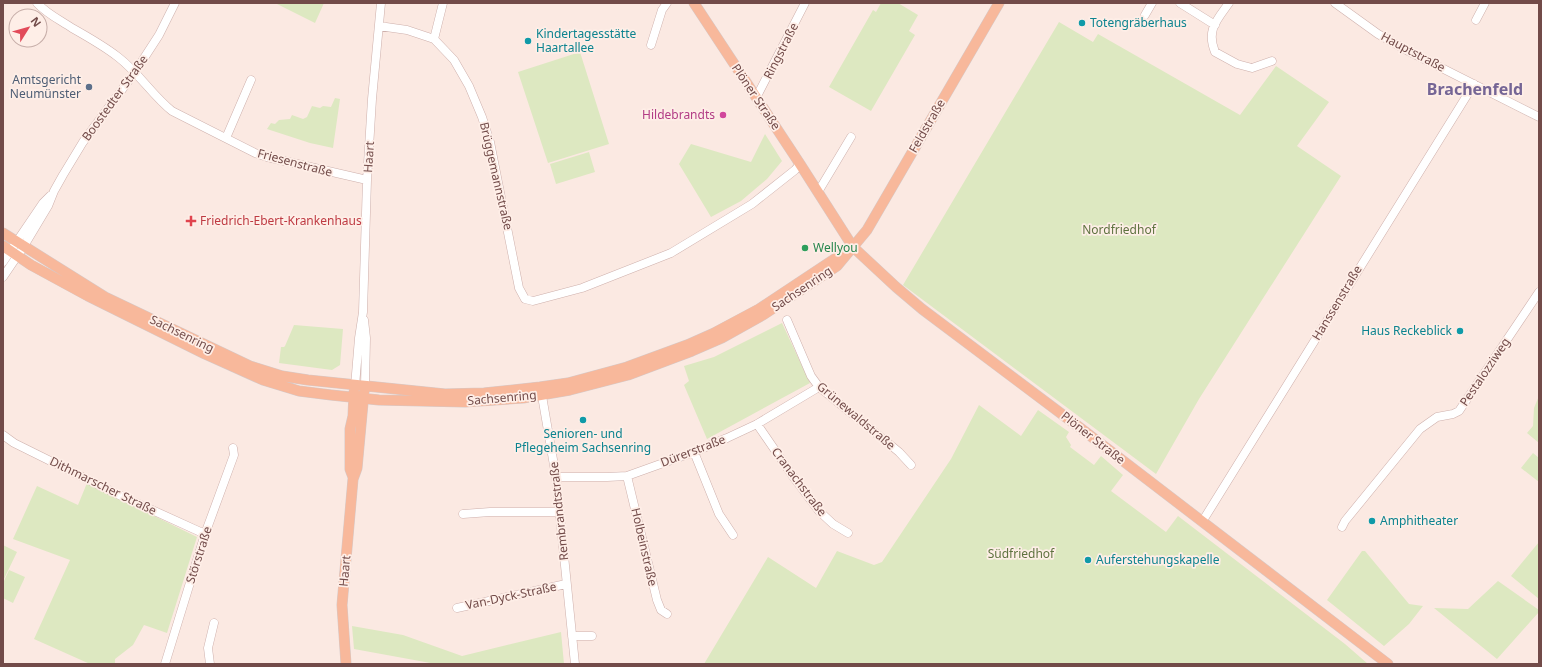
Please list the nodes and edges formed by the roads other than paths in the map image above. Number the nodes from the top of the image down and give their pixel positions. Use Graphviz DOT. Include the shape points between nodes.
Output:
graph roads {
  1 [pos="37,3"];
  2 [pos="175,3"];
  3 [pos="382,3"];
  4 [pos="443,3"];
  5 [pos="667,3"];
  6 [pos="694,3"];
  7 [pos="805,3"];
  8 [pos="999,3"];
  9 [pos="1152,3"];
  10 [pos="1180,3"];
  11 [pos="1229,3"];
  12 [pos="1335,3"];
  13 [pos="1485,3"];
  14 [pos="1145,15"];
  15 [pos="1476,20"];
  16 [pos="1214,24"];
  17 [pos="379,26"];
  18 [pos="434,39"];
  19 [pos="651,45"];
  20 [pos="1272,61"];
  21 [pos="135,72"];
  22 [pos="251,80"];
  23 [pos="1474,84"];
  24 [pos="756,98"];
  25 [pos="1539,117"];
  26 [pos="850,137"];
  27 [pos="226,138"];
  28 [pos="800,164"];
  29 [pos="367,180"];
  30 [pos="818,192"];
  31 [pos="3,233"];
  32 [pos="21,244"];
  33 [pos="853,247"];
  34 [pos="10,251"];
  35 [pos="3,262"];
  36 [pos="3,277"];
  37 [pos="1539,292"];
  38 [pos="787,320"];
  39 [pos="360,386"];
  40 [pos="819,387"];
  41 [pos="541,391"];
  42 [pos="335,396"];
  43 [pos="359,398"];
  44 [pos="757,424"];
  45 [pos="350,429"];
  46 [pos="3,435"];
  47 [pos="233,448"];
  48 [pos="694,452"];
  49 [pos="911,465"];
  50 [pos="627,476"];
  51 [pos="556,477"];
  52 [pos="353,479"];
  53 [pos="559,512"];
  54 [pos="463,514"];
  55 [pos="1202,522"];
  56 [pos="1342,527"];
  57 [pos="848,533"];
  58 [pos="205,534"];
  59 [pos="733,535"];
  60 [pos="566,584"];
  61 [pos="457,608"];
  62 [pos="667,614"];
  63 [pos="214,623"];
  64 [pos="572,636"];
  65 [pos="592,636"];
  66 [pos="165,664"];
  67 [pos="210,664"];
  68 [pos="346,664"];
  69 [pos="576,664"];
  70 [pos="1388,664"];
  1 -- 21 [label="street, Friesenstraße" via="50,14 109,50"];
  2 -- 21 [label="street, Boostedter Straße" via="159,35"];
  3 -- 17 [label="street, Haart"];
  4 -- 18 [label="street"];
  5 -- 19 [label="street" via="662,10"];
  6 -- 24 [label="main road, Plöner Straße"];
  7 -- 24 [label="street, Ringstraße"];
  8 -- 33 [label="main road, Feldstraße" via="867,230"];
  9 -- 14 [label="street"];
  10 -- 16 [label="street"];
  11 -- 16 [label="street"];
  12 -- 23 [label="street, Hauptstraße" via="1384,37"];
  13 -- 15 [label="street"];
  16 -- 20 [label="street" via="1211,42 1215,52 1237,64 1252,68"];
  17 -- 18 [label="street, Brüggemannstraße" via="407,30"];
  17 -- 29 [label="street, Haart"];
  18 -- 28 [label="street, Brüggemannstraße" via="454,60 470,86 482,117 492,149 519,288 525,299 533,301 582,288 671,253 752,204"];
  21 -- 27 [label="street, Friesenstraße" via="150,91 172,111"];
  21 -- 32 [label="street, Boostedter Straße" via="83,142 54,192 43,203"];
  22 -- 27 [label="street"];
  23 -- 25 [label="street, Hauptstraße"];
  23 -- 55 [label="street, Hanssenstraße"];
  24 -- 28 [label="main road, Plöner Straße"];
  26 -- 30 [label="street"];
  27 -- 29 [label="street, Friesenstraße" via="267,158"];
  28 -- 30 [label="main road, Plöner Straße"];
  29 -- 39 [label="street, Haart" via="363,312 359,338"];
  30 -- 33 [label="main road, Plöner Straße"];
  31 -- 32 [label="main road, Sachsenring"];
  32 -- 34 [label="street, Boostedter Straße"];
  32 -- 39 [label="main road, Sachsenring" via="105,297 241,362 282,376"];
  33 -- 41 [label="main road, Sachsenring" via="759,309 714,333 627,368"];
  33 -- 55 [label="main road, Plöner Straße" via="922,309"];
  34 -- 35 [label="street, Boostedter Straße"];
  34 -- 36 [label="street, Boostedter Straße"];
  34 -- 42 [label="main road, Sachsenring" via="76,291 246,373 299,391"];
  37 -- 56 [label="street, Pestalozziweg" via="1459,411 1437,417 1420,429"];
  38 -- 40 [label="street, Grünewaldstraße" via="811,376"];
  39 -- 41 [label="main road, Sachsenring" via="446,394"];
  39 -- 43 [label="main road, Haart"];
  40 -- 44 [label="street, Dürerstraße"];
  40 -- 49 [label="street, Grünewaldstraße" via="899,452"];
  41 -- 43 [label="main road, Sachsenring" via="523,398 465,402"];
  41 -- 51 [label="street, Rembrandtstraße"];
  42 -- 43 [label="main road, Sachsenring"];
  42 -- 45 [label="main road" via="346,406"];
  43 -- 45 [label="main road, Haart"];
  43 -- 52 [label="main road, Haart" via="357,468"];
  44 -- 48 [label="street, Dürerstraße"];
  44 -- 57 [label="street, Cranachstraße" via="819,511 832,524"];
  45 -- 52 [label="main road, Haart" via="350,469"];
  46 -- 58 [label="street, Dithmarscher Straße" via="14,443"];
  47 -- 58 [label="street, Störstraße" via="234,455"];
  48 -- 50 [label="street, Dürerstraße"];
  48 -- 59 [label="street" via="719,514"];
  50 -- 51 [label="street, Dürerstraße"];
  50 -- 62 [label="street, Holbeinstraße" via="656,600 661,610"];
  51 -- 53 [label="street, Rembrandtstraße"];
  52 -- 68 [label="main road, Haart" via="342,605"];
  53 -- 54 [label="street"];
  53 -- 60 [label="street, Rembrandtstraße"];
  55 -- 70 [label="main road, Plöner Straße"];
  58 -- 66 [label="street, Störstraße"];
  60 -- 61 [label="street, Van-Dyck-Straße"];
  60 -- 64 [label="street, Rembrandtstraße"];
  63 -- 67 [label="street" via="208,648"];
  64 -- 65 [label="street"];
  64 -- 69 [label="street, Rembrandtstraße"];
}
